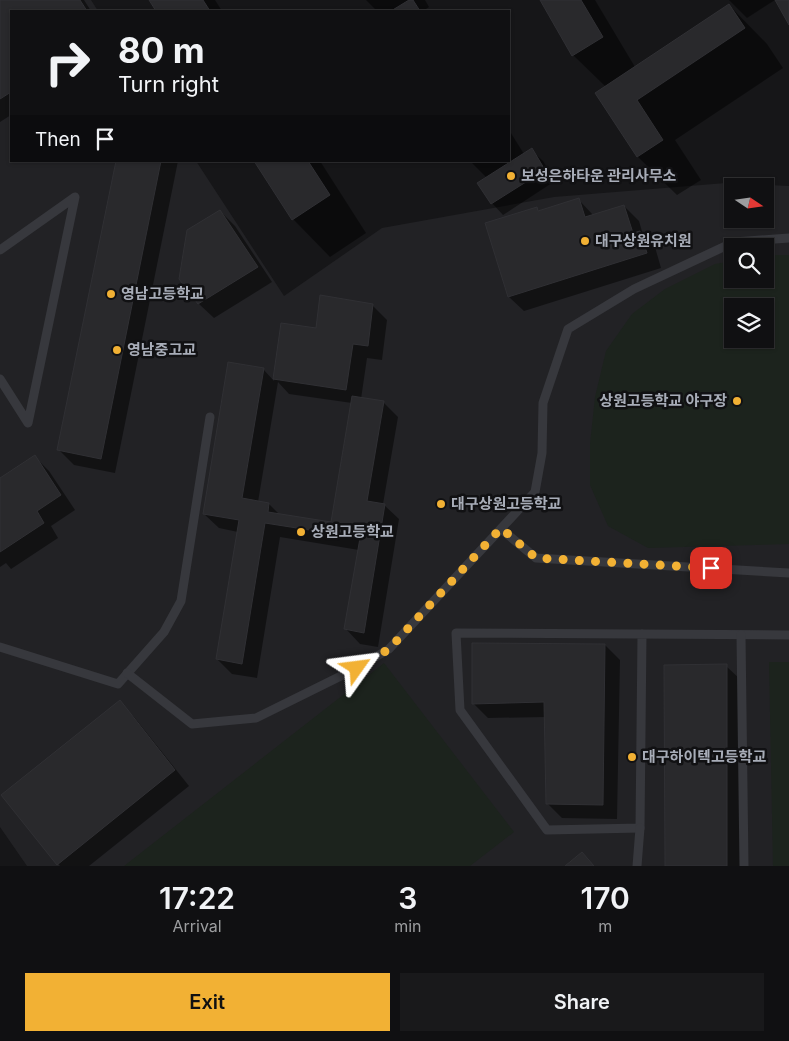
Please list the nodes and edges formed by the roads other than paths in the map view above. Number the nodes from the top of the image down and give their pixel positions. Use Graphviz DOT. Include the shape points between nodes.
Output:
graph roads {
  1 [pos="789,238"];
  2 [pos="0,250"];
  3 [pos="0,379"];
  4 [pos="210,417"];
  5 [pos="501,528"];
  6 [pos="789,573"];
  7 [pos="642,634"];
  8 [pos="741,635"];
  9 [pos="789,635"];
  10 [pos="0,647"];
  11 [pos="128,673"];
  12 [pos="640,828"];
  13 [pos="637,866"];
  14 [pos="744,866"];
  1 -- 5 [label="lane" via="734,242 634,288 568,329 542,403 542,453 535,492"];
  2 -- 3 [label="lane" via="75,197 28,423"];
  4 -- 11 [label="lane" via="181,601 164,632"];
  5 -- 6 [label="lane" via="536,558"];
  5 -- 11 [label="lane" via="389,649 256,718 192,724"];
  7 -- 8 [label="lane"];
  7 -- 12 [label="lane"];
  7 -- 12 [label="lane" via="456,633 460,710 547,830"];
  8 -- 9 [label="lane"];
  8 -- 14 [label="lane"];
  10 -- 11 [label="lane" via="118,684"];
  12 -- 13 [label="lane"];
}
